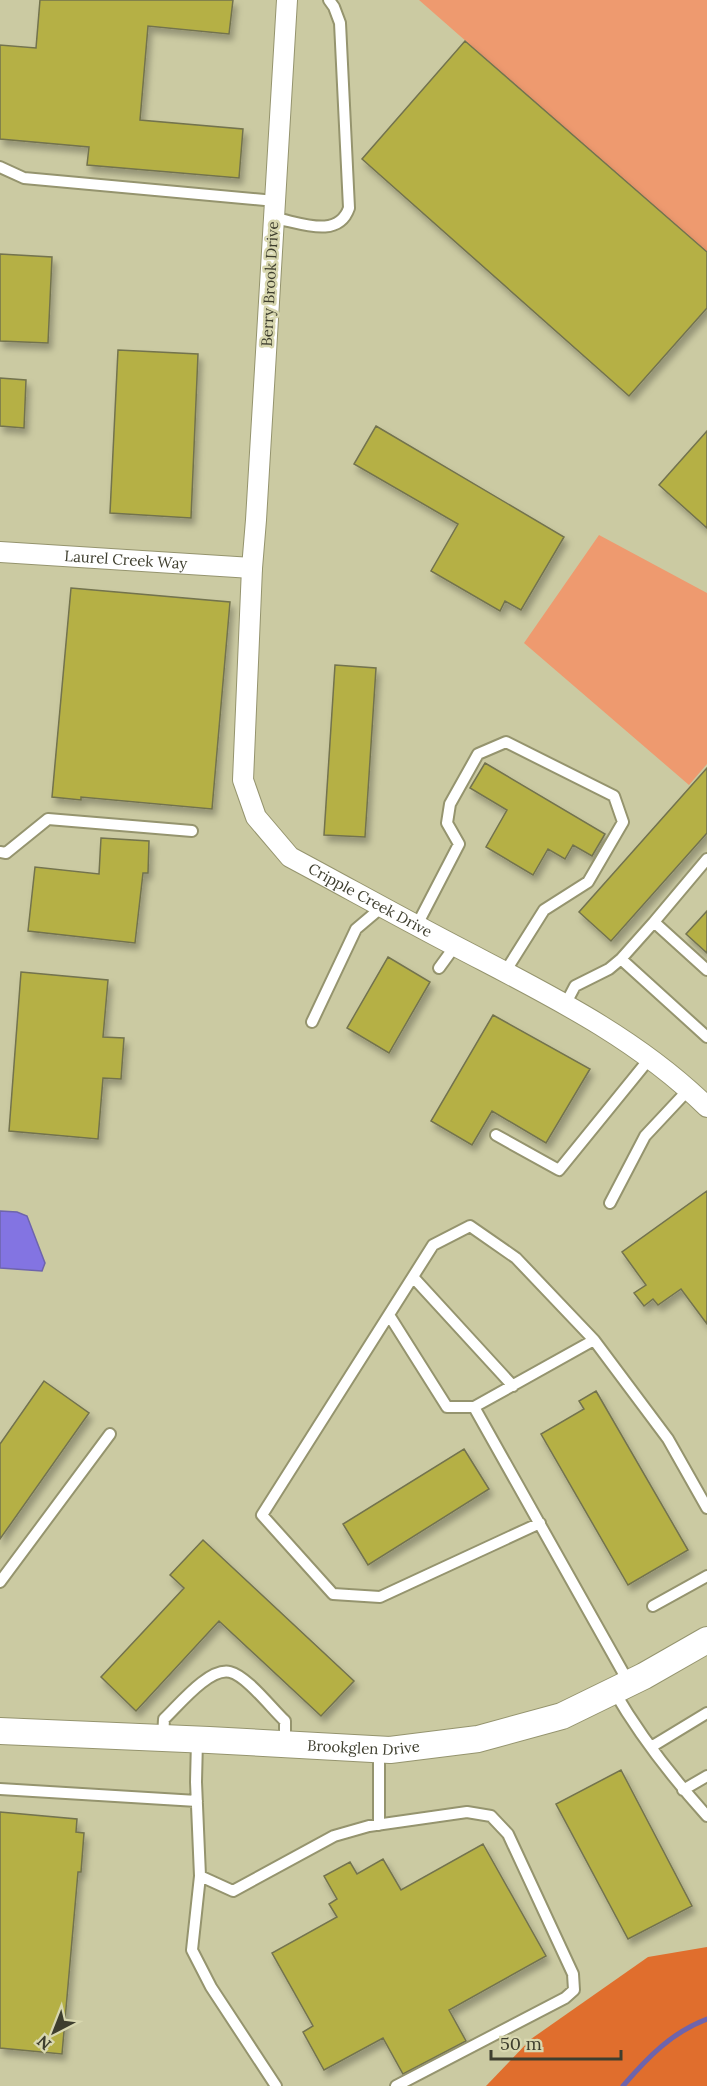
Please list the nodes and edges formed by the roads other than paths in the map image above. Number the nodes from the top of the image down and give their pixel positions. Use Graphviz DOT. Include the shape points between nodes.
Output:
graph roads {
  1 [pos="286,0"];
  2 [pos="329,0"];
  3 [pos="0,167"];
  4 [pos="274,209"];
  5 [pos="0,552"];
  6 [pos="252,568"];
  7 [pos="192,831"];
  8 [pos="0,852"];
  9 [pos="707,859"];
  10 [pos="382,907"];
  11 [pos="654,922"];
  12 [pos="417,925"];
  13 [pos="455,946"];
  14 [pos="621,959"];
  15 [pos="439,968"];
  16 [pos="707,970"];
  17 [pos="506,972"];
  18 [pos="565,1005"];
  19 [pos="312,1022"];
  20 [pos="707,1037"];
  21 [pos="650,1058"];
  22 [pos="689,1089"];
  23 [pos="707,1107"];
  24 [pos="496,1135"];
  25 [pos="610,1203"];
  26 [pos="413,1277"];
  27 [pos="389,1315"];
  28 [pos="594,1340"];
  29 [pos="513,1386"];
  30 [pos="474,1407"];
  31 [pos="110,1434"];
  32 [pos="707,1508"];
  33 [pos="540,1523"];
  34 [pos="707,1576"];
  35 [pos="0,1582"];
  36 [pos="653,1606"];
  37 [pos="707,1640"];
  38 [pos="621,1687"];
  39 [pos="707,1713"];
  40 [pos="0,1731"];
  41 [pos="163,1738"];
  42 [pos="196,1739"];
  43 [pos="285,1744"];
  44 [pos="651,1747"];
  45 [pos="379,1750"];
  46 [pos="707,1776"];
  47 [pos="0,1789"];
  48 [pos="683,1790"];
  49 [pos="197,1801"];
  50 [pos="707,1816"];
  51 [pos="379,1825"];
  52 [pos="200,1876"];
  53 [pos="276,2086"];
  54 [pos="396,2086"];
  1 -- 4 [label="street, Berry Brook Drive"];
  2 -- 4 [label="lane" via="340,24 349,208 346,218 330,226 313,226"];
  3 -- 4 [label="lane" via="24,178"];
  4 -- 6 [label="street, Berry Brook Drive"];
  5 -- 6 [label="street, Laurel Creek Way"];
  6 -- 10 [label="street, Cripple Creek Drive" via="243,780 256,817 290,857"];
  7 -- 8 [label="lane" via="48,819 6,853"];
  9 -- 11 [label="lane"];
  10 -- 12 [label="street, Cripple Creek Drive"];
  10 -- 19 [label="lane" via="356,929"];
  11 -- 14 [label="lane"];
  11 -- 16 [label="lane"];
  12 -- 13 [label="street, Cripple Creek Drive"];
  12 -- 17 [label="lane" via="459,844 447,823 450,804 478,754 506,742 614,796 623,822 588,882 544,910"];
  13 -- 15 [label="lane"];
  13 -- 17 [label="street, Cripple Creek Drive"];
  14 -- 18 [label="lane" via="575,986"];
  14 -- 20 [label="lane"];
  17 -- 18 [label="street, Cripple Creek Drive"];
  18 -- 21 [label="street, Cripple Creek Drive"];
  21 -- 22 [label="street, Cripple Creek Drive"];
  21 -- 24 [label="lane" via="559,1170"];
  22 -- 23 [label="street, Cripple Creek Drive"];
  22 -- 25 [label="lane" via="645,1136"];
  26 -- 27 [label="lane"];
  26 -- 28 [label="lane" via="433,1245 470,1226 516,1258"];
  26 -- 29 [label="lane"];
  27 -- 30 [label="lane" via="447,1407"];
  27 -- 33 [label="lane" via="262,1515 333,1594 380,1597"];
  28 -- 29 [label="lane"];
  28 -- 32 [label="lane" via="668,1439"];
  29 -- 30 [label="lane"];
  30 -- 33 [label="lane"];
  31 -- 35 [label="lane"];
  33 -- 38 [label="lane"];
  34 -- 36 [label="lane"];
  37 -- 38 [label="street, Brookglen Drive"];
  38 -- 44 [label="lane" via="634,1726"];
  38 -- 45 [label="street, Brookglen Drive" via="562,1716 478,1739"];
  39 -- 44 [label="lane"];
  40 -- 41 [label="street, Brookglen Drive"];
  41 -- 42 [label="street, Brookglen Drive"];
  41 -- 43 [label="lane" via="164,1719 205,1679 229,1671 241,1677 285,1721"];
  42 -- 43 [label="street, Brookglen Drive"];
  42 -- 49 [label="lane"];
  43 -- 45 [label="street, Brookglen Drive"];
  44 -- 48 [label="lane"];
  45 -- 51 [label="lane"];
  46 -- 48 [label="lane"];
  47 -- 49 [label="lane"];
  48 -- 50 [label="lane"];
  49 -- 52 [label="lane"];
  51 -- 52 [label="lane" via="334,1836 233,1891"];
  51 -- 54 [label="lane" via="467,1812 490,1816 508,1834 573,1974 574,1990 565,1998"];
  52 -- 53 [label="lane" via="192,1950 211,1987"];
}
